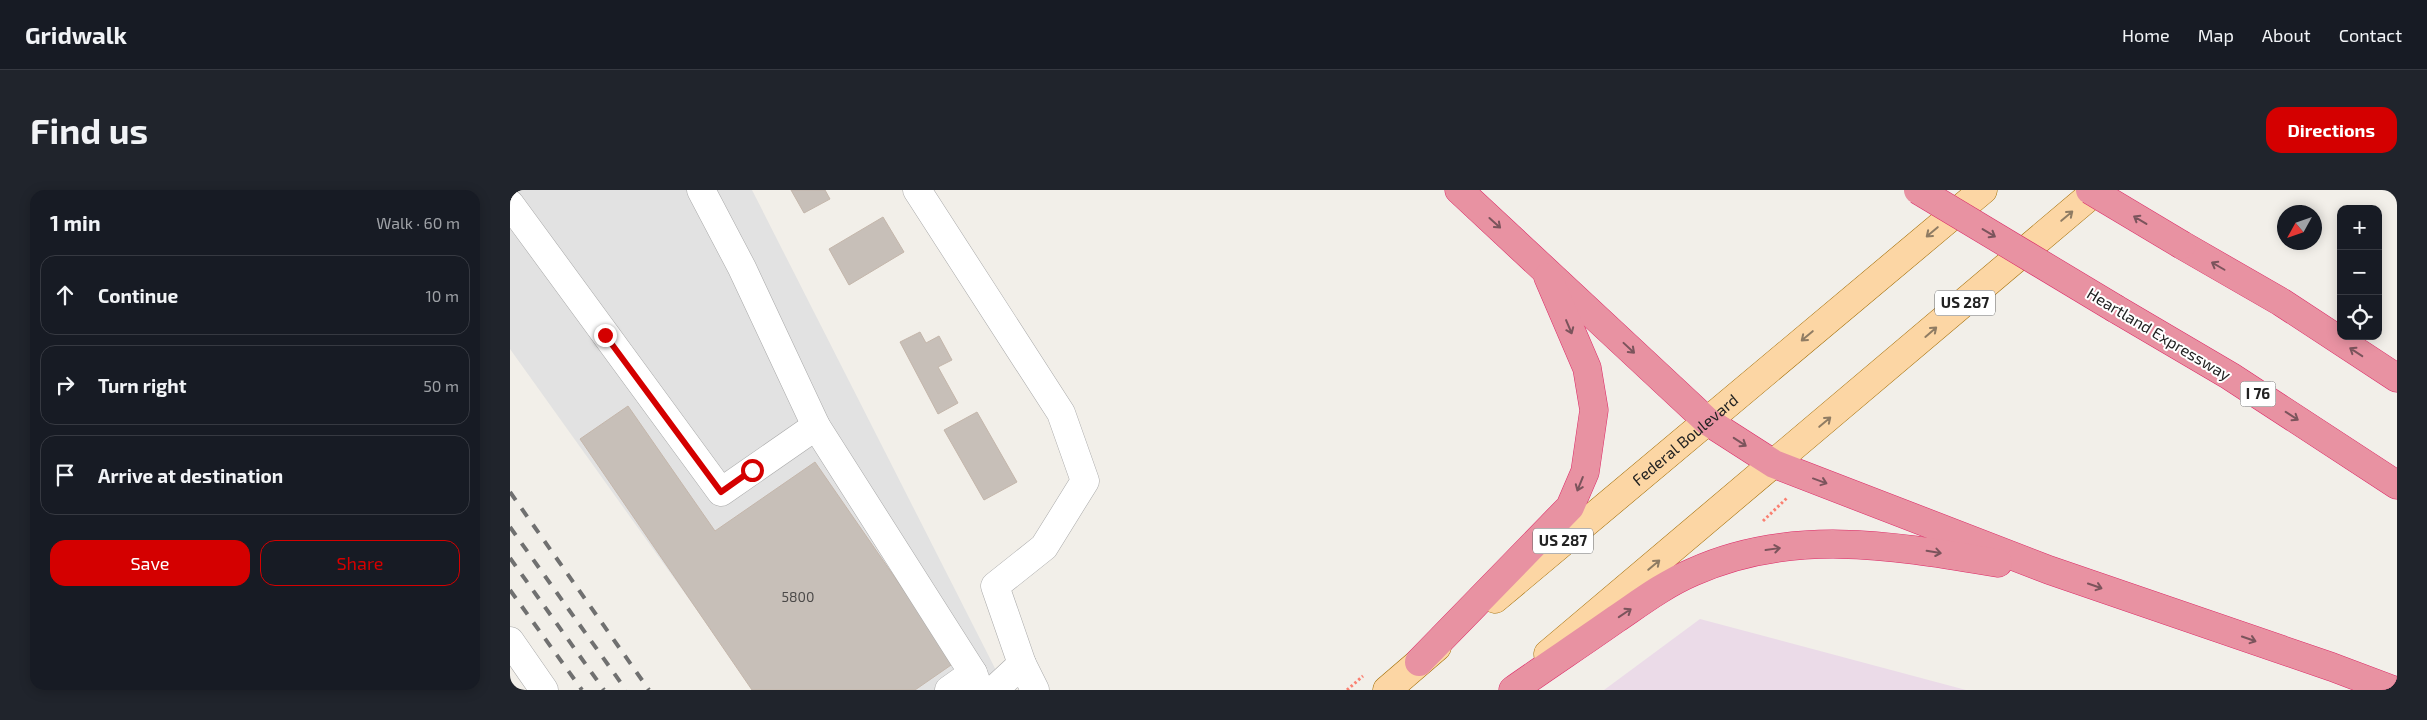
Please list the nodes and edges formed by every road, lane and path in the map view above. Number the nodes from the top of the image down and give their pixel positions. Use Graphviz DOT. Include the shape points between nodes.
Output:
graph roads {
  1 [pos="701,190"];
  2 [pos="917,190"];
  3 [pos="1459,190"];
  4 [pos="1918,190"];
  5 [pos="1983,190"];
  6 [pos="2090,190"];
  7 [pos="2097,190"];
  8 [pos="510,204"];
  9 [pos="1543,266"];
  10 [pos="2397,378"];
  11 [pos="1706,421"];
  12 [pos="816,426"];
  13 [pos="1774,464"];
  14 [pos="2397,485"];
  15 [pos="1794,492"];
  16 [pos="1759,526"];
  17 [pos="2048,570"];
  18 [pos="510,640"];
  19 [pos="1419,662"];
  20 [pos="1022,664"];
  21 [pos="976,681"];
  22 [pos="544,690"];
  23 [pos="949,690"];
  24 [pos="994,690"];
  25 [pos="1035,690"];
  26 [pos="1387,690"];
  27 [pos="1505,690"];
  28 [pos="1513,690"];
  29 [pos="2393,690"];
  1 -- 12 [label="lane" via="742,268"];
  2 -- 20 [label="lane" via="1061,413 1085,481 1044,547 995,586"];
  3 -- 9 [label="highway, one-way"];
  4 -- 14 [label="highway, Heartland Expressway / I 76, one-way, bridge" via="2230,376"];
  5 -- 11 [label="main road, Federal Boulevard / US 287, one-way"];
  10 -- 6 [label="highway, one-way, bridge" via="2281,302"];
  13 -- 7 [label="main road, US 287, one-way"];
  8 -- 12 [label="lane" via="721,492"];
  9 -- 11 [label="highway, one-way"];
  9 -- 19 [label="highway, one-way" via="1587,368 1594,410 1582,482 1570,507"];
  11 -- 13 [label="highway, one-way"];
  11 -- 19 [label="main road, Federal Boulevard / US 287"];
  12 -- 21 [label="lane"];
  13 -- 17 [label="highway, one-way"];
  27 -- 13 [label="main road, US 287, one-way"];
  15 -- 16 [label="path"];
  28 -- 17 [label="highway, one-way" via="1665,586 1715,563 1769,550 1858,543"];
  17 -- 29 [label="highway, one-way"];
  18 -- 22 [label="lane"];
  19 -- 26 [label="main road, Federal Boulevard / US 287"];
  20 -- 24 [label="lane"];
  20 -- 25 [label="lane"];
  21 -- 23 [label="lane"];
}
